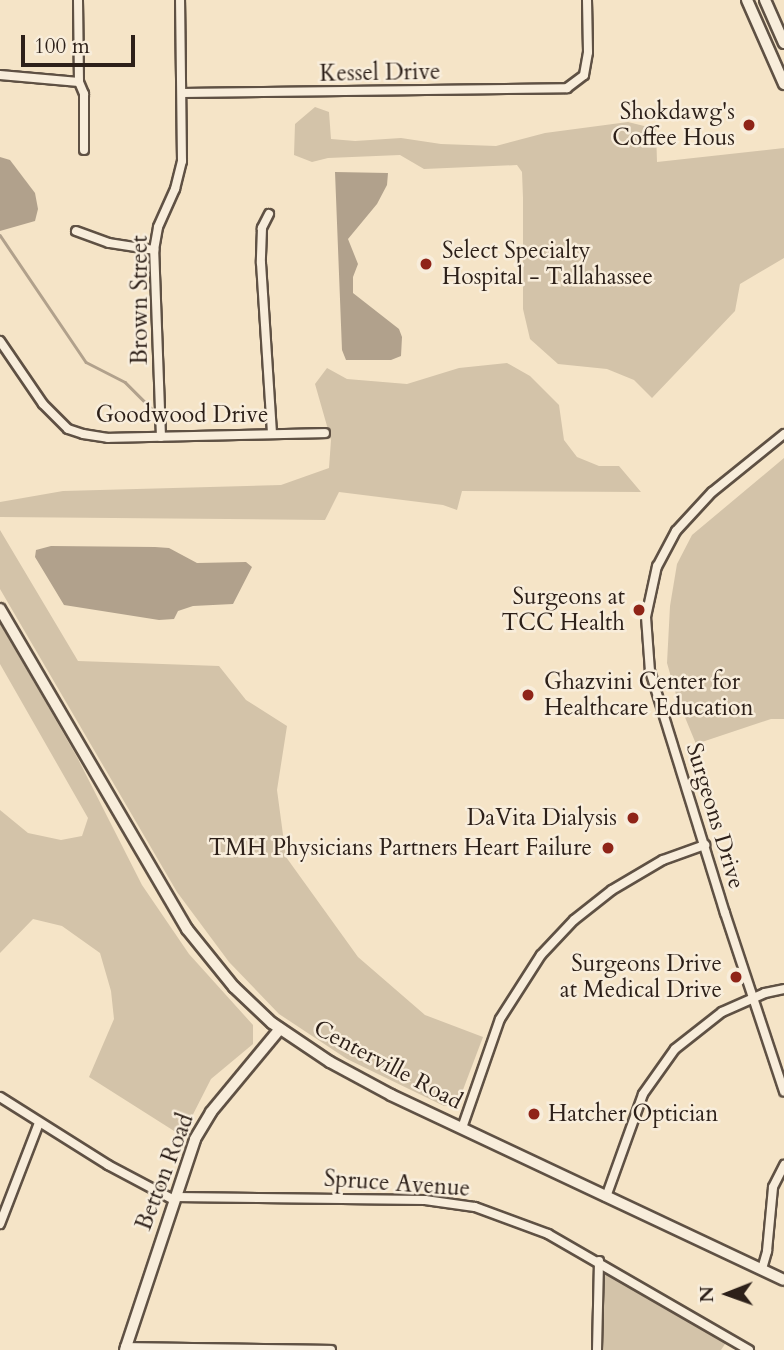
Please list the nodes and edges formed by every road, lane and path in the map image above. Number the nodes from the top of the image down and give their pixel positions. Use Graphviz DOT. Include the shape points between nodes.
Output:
graph roads {
  1 [pos="78,0"];
  2 [pos="180,0"];
  3 [pos="587,0"];
  4 [pos="747,0"];
  5 [pos="765,0"];
  6 [pos="784,43"];
  7 [pos="0,75"];
  8 [pos="79,82"];
  9 [pos="784,84"];
  10 [pos="181,93"];
  11 [pos="84,150"];
  12 [pos="269,214"];
  13 [pos="76,230"];
  14 [pos="154,250"];
  15 [pos="0,341"];
  16 [pos="325,433"];
  17 [pos="272,434"];
  18 [pos="784,434"];
  19 [pos="161,437"];
  20 [pos="0,609"];
  21 [pos="705,845"];
  22 [pos="784,989"];
  23 [pos="753,998"];
  24 [pos="281,1029"];
  25 [pos="784,1091"];
  26 [pos="0,1097"];
  27 [pos="39,1123"];
  28 [pos="462,1128"];
  29 [pos="784,1165"];
  30 [pos="606,1197"];
  31 [pos="174,1198"];
  32 [pos="0,1224"];
  33 [pos="599,1261"];
  34 [pos="762,1269"];
  35 [pos="784,1280"];
  36 [pos="735,1346"];
  37 [pos="125,1349"];
  38 [pos="331,1350"];
  39 [pos="597,1350"];
  40 [pos="749,1350"];
  1 -- 8 [label="street"];
  2 -- 10 [label="street, Brown Street"];
  3 -- 10 [label="street, Kessel Drive" via="584,75 578,82 555,89"];
  4 -- 9 [label="main road"];
  5 -- 6 [label="main road"];
  7 -- 8 [label="street"];
  8 -- 11 [label="street" via="84,94"];
  10 -- 14 [label="street, Brown Street" via="180,177 158,227"];
  12 -- 17 [label="street" via="262,228 261,263"];
  13 -- 14 [label="street" via="109,243"];
  14 -- 19 [label="street, Brown Street"];
  15 -- 19 [label="street, Goodwood Drive" via="43,404 68,429 108,438"];
  16 -- 17 [label="street, Goodwood Drive"];
  17 -- 19 [label="street, Goodwood Drive"];
  18 -- 21 [label="street, Surgeons Drive" via="689,513 661,558 649,594 647,657"];
  20 -- 24 [label="main road, Centerville Road" via="187,929 234,987"];
  21 -- 23 [label="street, Surgeons Drive"];
  21 -- 28 [label="street" via="663,860 611,890 541,955 500,1019"];
  22 -- 23 [label="street"];
  23 -- 25 [label="street, Surgeons Drive"];
  23 -- 30 [label="street" via="694,1031 653,1076 639,1102"];
  24 -- 28 [label="main road, Centerville Road" via="361,1080"];
  24 -- 31 [label="main road, Betton Road" via="211,1112 195,1139"];
  26 -- 27 [label="street"];
  27 -- 31 [label="street"];
  27 -- 32 [label="street"];
  28 -- 30 [label="main road, Centerville Road"];
  29 -- 34 [label="street" via="774,1187"];
  30 -- 34 [label="main road, Centerville Road"];
  31 -- 33 [label="street, Spruce Avenue" via="447,1202 522,1222"];
  31 -- 37 [label="main road, Betton Road"];
  33 -- 36 [label="street, Spruce Avenue"];
  33 -- 39 [label="street"];
  34 -- 35 [label="main road, Centerville Road"];
  36 -- 40 [label="street, Spruce Avenue"];
  37 -- 38 [label="street"];
}
